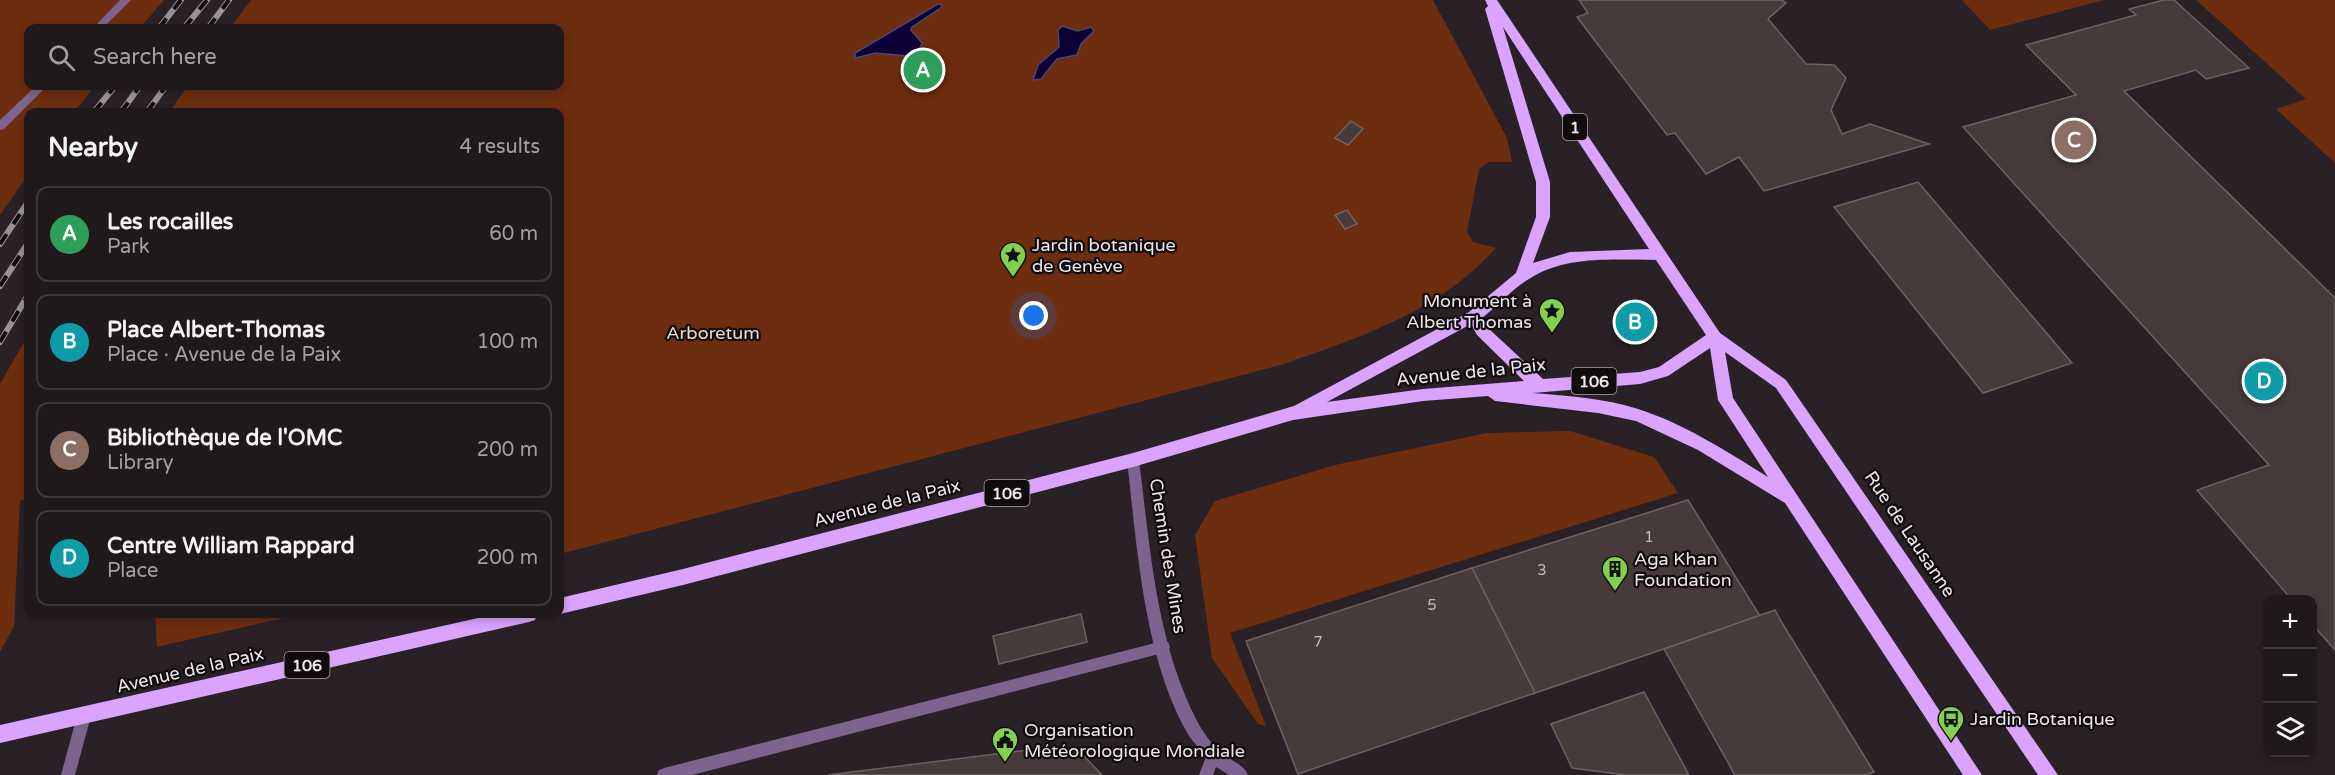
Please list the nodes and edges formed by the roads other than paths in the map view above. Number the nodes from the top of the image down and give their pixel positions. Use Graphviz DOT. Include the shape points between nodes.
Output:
graph roads {
  1 [pos="126,0"];
  2 [pos="1490,0"];
  3 [pos="102,24"];
  4 [pos="38,90"];
  5 [pos="0,126"];
  6 [pos="1661,254"];
  7 [pos="1521,277"];
  8 [pos="1474,316"];
  9 [pos="1715,337"];
  10 [pos="1539,385"];
  11 [pos="1461,392"];
  12 [pos="1293,413"];
  13 [pos="1133,460"];
  14 [pos="1792,500"];
  15 [pos="564,605"];
  16 [pos="512,618"];
  17 [pos="1162,647"];
  18 [pos="84,716"];
  19 [pos="0,734"];
  20 [pos="1214,756"];
  21 [pos="68,775"];
  22 [pos="664,775"];
  23 [pos="1206,775"];
  24 [pos="1241,775"];
  25 [pos="1973,775"];
  26 [pos="2049,775"];
  1 -- 3 [label="street"];
  2 -- 6 [label="main road, 1"];
  2 -- 7 [label="main road" via="1543,182 1542,217"];
  4 -- 5 [label="street"];
  6 -- 7 [label="main road, Avenue de la Paix / 106" via="1590,256 1546,265"];
  6 -- 9 [label="main road, Rue de Lausanne / 1"];
  7 -- 8 [label="main road, Avenue de la Paix / 106"];
  8 -- 10 [label="main road" via="1482,331"];
  8 -- 12 [label="main road, Avenue de la Paix / 106"];
  9 -- 10 [label="main road, Avenue de la Paix / 106" via="1663,372 1649,376"];
  9 -- 14 [label="main road, Rue de Lausanne" via="1726,400"];
  9 -- 26 [label="main road, Rue de Lausanne" via="1781,384"];
  10 -- 11 [label="main road, Avenue de la Paix / 106"];
  11 -- 12 [label="main road, Avenue de la Paix / 106"];
  11 -- 14 [label="main road" via="1614,409 1678,432"];
  12 -- 13 [label="main road, Avenue de la Paix / 106"];
  13 -- 15 [label="main road, Avenue de la Paix / 106"];
  13 -- 17 [label="street, Chemin des Mines" via="1150,592"];
  14 -- 25 [label="main road, Rue de Lausanne"];
  16 -- 18 [label="main road, Avenue de la Paix / 106"];
  17 -- 20 [label="street, Chemin des Mines" via="1181,704"];
  17 -- 22 [label="street"];
  18 -- 19 [label="main road, Avenue de la Paix / 106"];
  18 -- 21 [label="street"];
  20 -- 23 [label="street"];
  20 -- 24 [label="street, Chemin des Mines"];
}
